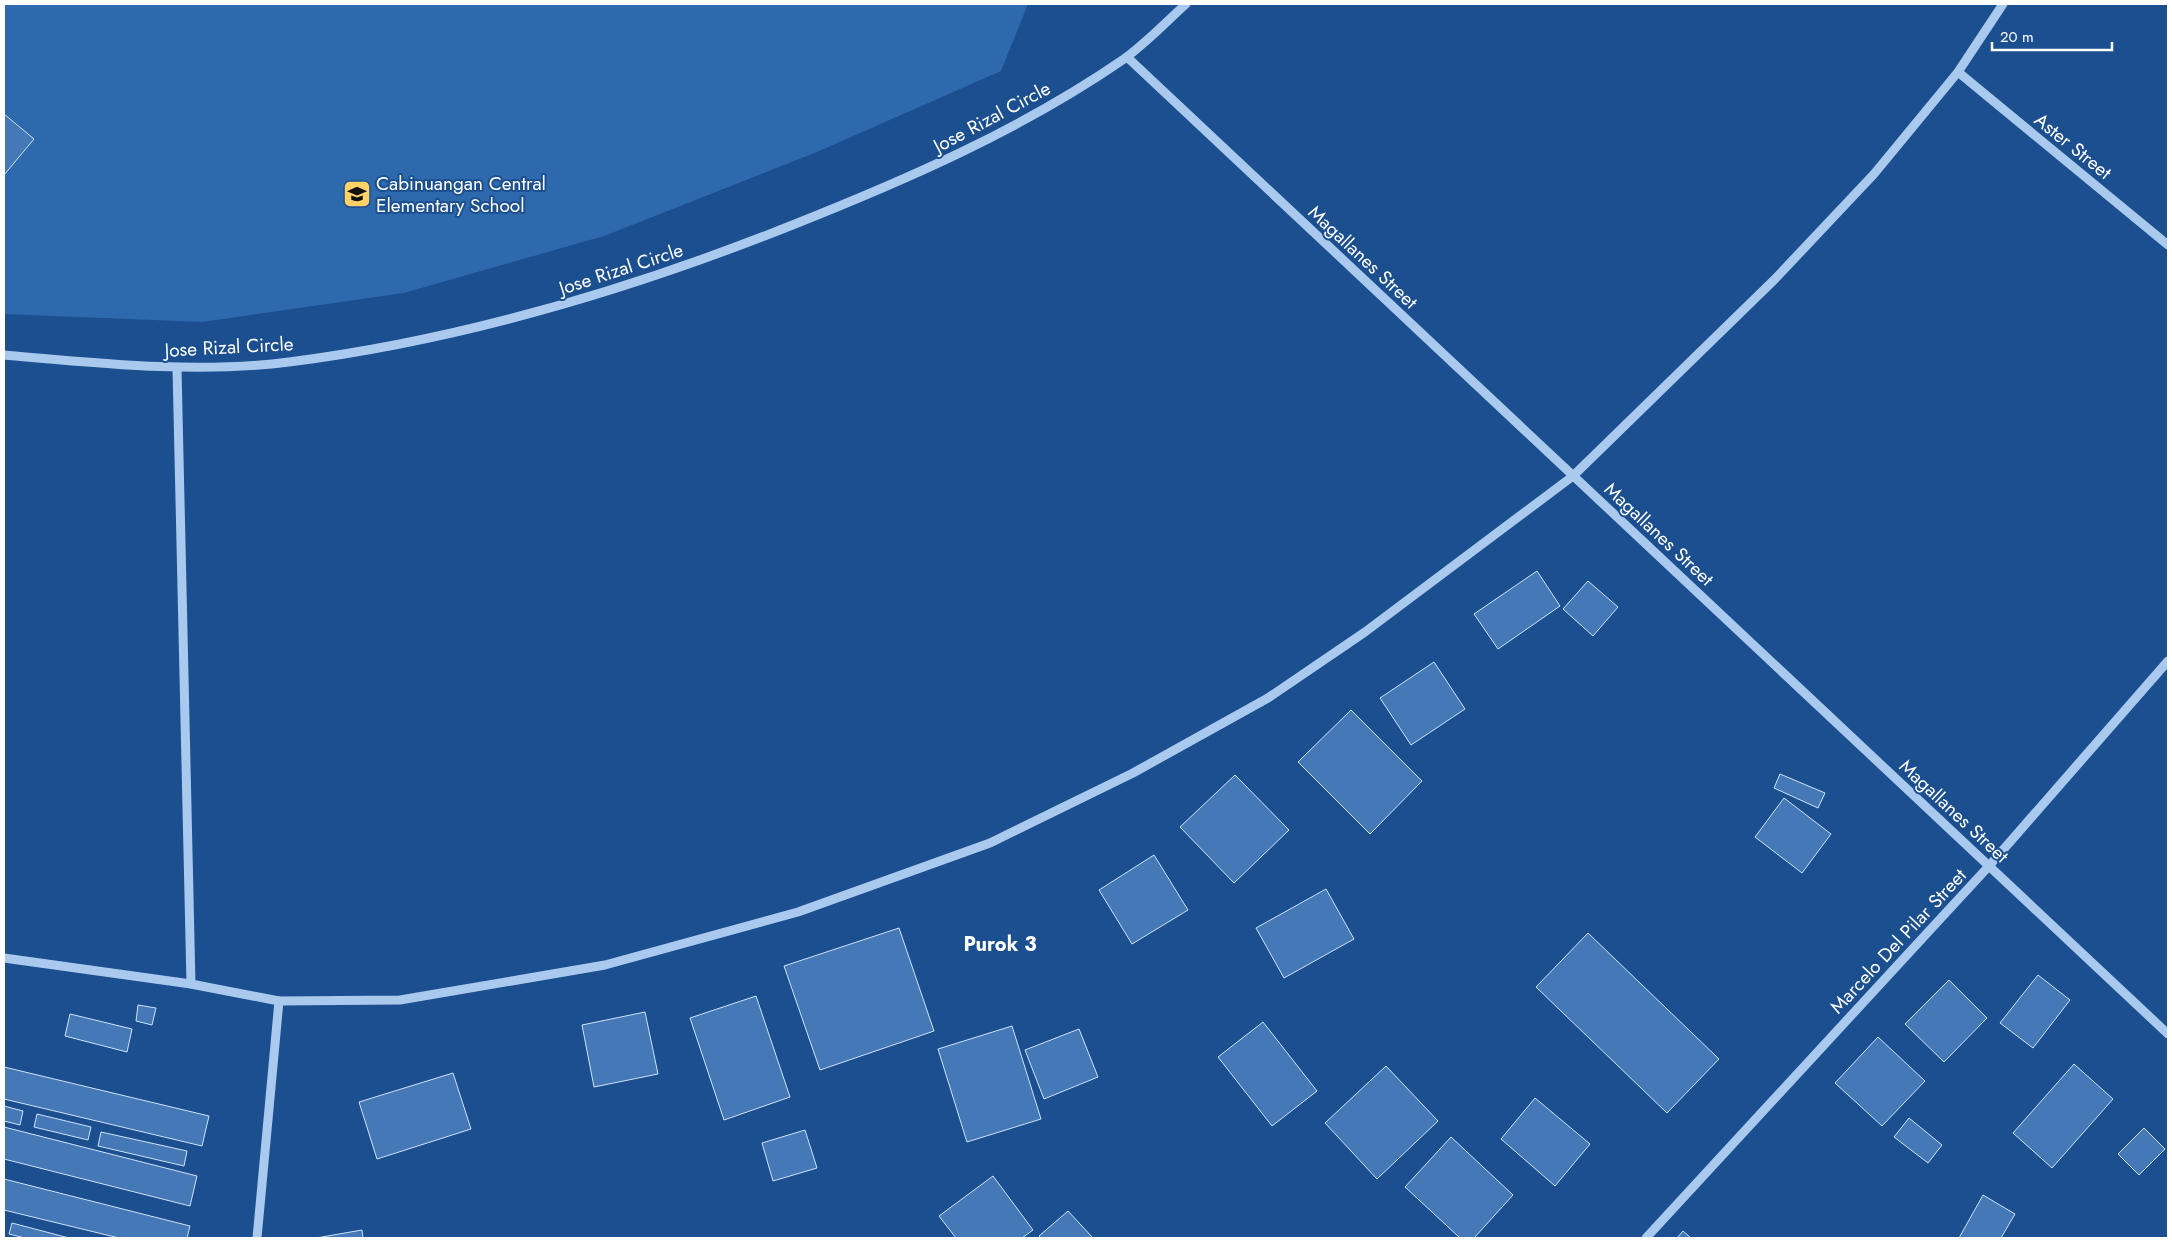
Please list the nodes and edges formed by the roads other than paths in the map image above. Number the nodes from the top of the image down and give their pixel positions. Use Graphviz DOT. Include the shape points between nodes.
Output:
graph roads {
  1 [pos="1186,4"];
  2 [pos="2003,4"];
  3 [pos="1127,57"];
  4 [pos="1958,72"];
  5 [pos="2168,245"];
  6 [pos="4,355"];
  7 [pos="177,368"];
  8 [pos="1573,476"];
  9 [pos="2168,661"];
  10 [pos="1989,866"];
  11 [pos="4,958"];
  12 [pos="192,984"];
  13 [pos="278,1001"];
  14 [pos="2168,1034"];
  15 [pos="256,1238"];
  16 [pos="1646,1238"];
  1 -- 3 [label="street, Jose Rizal Circle"];
  2 -- 4 [label="street"];
  3 -- 7 [label="street, Jose Rizal Circle" via="1059,100 969,150 886,188 718,254 595,296 498,323 390,346 287,363"];
  3 -- 8 [label="street, Magallanes Street"];
  4 -- 5 [label="street, Aster Street"];
  4 -- 8 [label="street" via="1874,174 1775,279"];
  6 -- 7 [label="street, Jose Rizal Circle"];
  7 -- 12 [label="street"];
  8 -- 10 [label="street, Magallanes Street"];
  8 -- 13 [label="street" via="1365,632 1268,698 1133,773 990,843 798,912 606,964 400,1000"];
  9 -- 10 [label="street, Marcelo Del Pilar Street"];
  10 -- 14 [label="street, Magallanes Street"];
  10 -- 16 [label="street, Marcelo Del Pilar Street"];
  11 -- 12 [label="street"];
  12 -- 13 [label="street"];
  13 -- 15 [label="street"];
}
